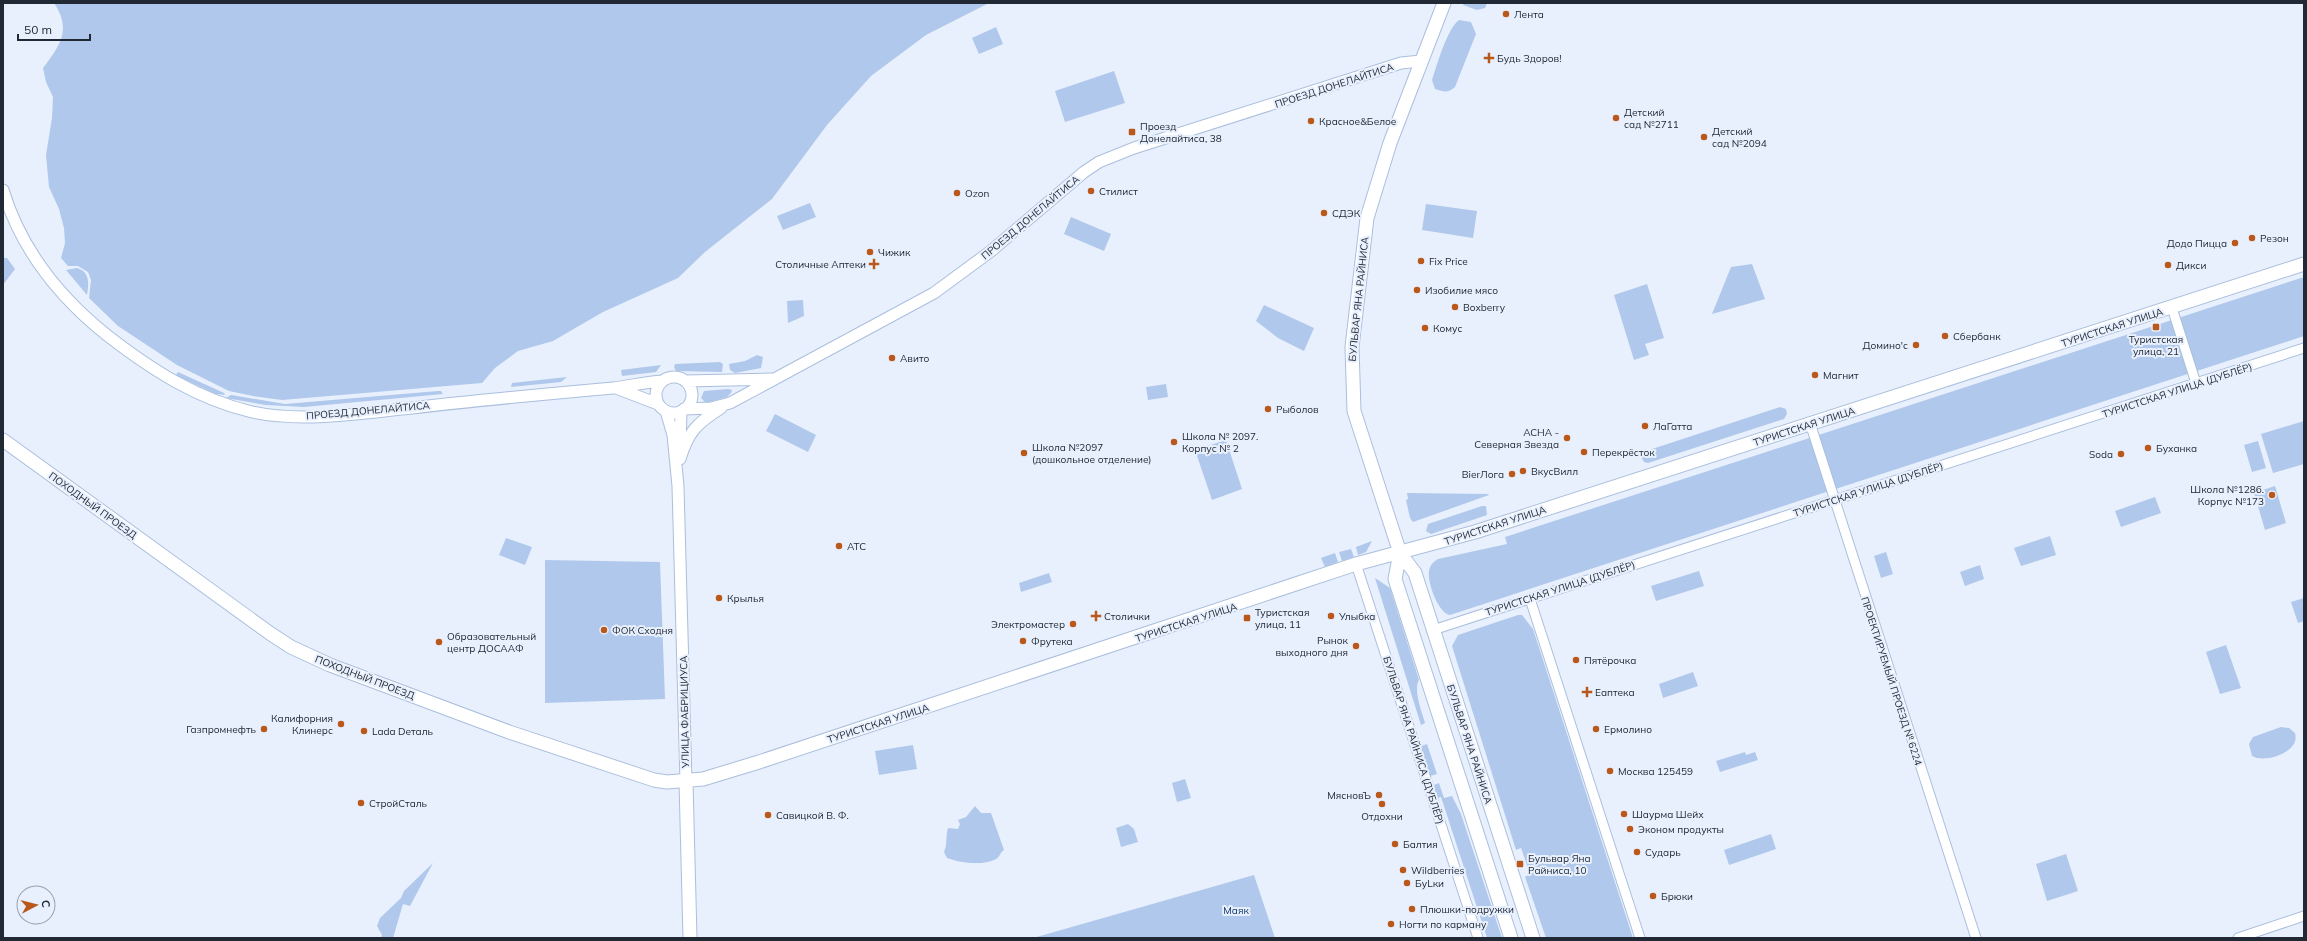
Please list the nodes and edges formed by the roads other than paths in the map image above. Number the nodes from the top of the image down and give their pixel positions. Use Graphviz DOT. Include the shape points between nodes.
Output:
graph roads {
  1 [pos="1444,3"];
  2 [pos="1421,61"];
  3 [pos="3,190"];
  4 [pos="2304,264"];
  5 [pos="2172,308"];
  6 [pos="2304,348"];
  7 [pos="772,379"];
  8 [pos="662,381"];
  9 [pos="686,381"];
  10 [pos="2196,384"];
  11 [pos="615,387"];
  12 [pos="730,403"];
  13 [pos="662,407"];
  14 [pos="682,410"];
  15 [pos="1810,423"];
  16 [pos="3,440"];
  17 [pos="680,459"];
  18 [pos="678,486"];
  19 [pos="1834,500"];
  20 [pos="1400,553"];
  21 [pos="1356,564"];
  22 [pos="1530,598"];
  23 [pos="1433,630"];
  24 [pos="686,782"];
  25 [pos="2304,916"];
  26 [pos="690,938"];
  27 [pos="1478,938"];
  28 [pos="1511,938"];
  29 [pos="1532,938"];
  30 [pos="1640,938"];
  31 [pos="1976,938"];
  32 [pos="2238,938"];
  1 -- 2 [label="main road, БУЛЬВАР ЯНА РАЙНИСА"];
  2 -- 7 [label="street, ПРОЕЗД ДОНЕЛАЙТИСА" via="1400,63 1134,148 1099,162 1069,183 1002,241 934,293"];
  2 -- 20 [label="main road, БУЛЬВАР ЯНА РАЙНИСА" via="1390,143 1367,218 1352,347 1354,411"];
  3 -- 11 [label="street, ПРОЕЗД ДОНЕЛАЙТИСА" via="13,221 22,238 69,301 91,323 160,373 190,391 221,403 274,415 329,415"];
  4 -- 5 [label="main road, ТУРИСТСКАЯ УЛИЦА"];
  5 -- 10 [label="street"];
  5 -- 15 [label="main road, ТУРИСТСКАЯ УЛИЦА"];
  6 -- 10 [label="street, ТУРИСТСКАЯ УЛИЦА (ДУБЛЁР)"];
  7 -- 9 [label="street, ПРОЕЗД ДОНЕЛАЙТИСА"];
  7 -- 12 [label="street, ПРОЕЗД ДОНЕЛАЙТИСА"];
  8 -- 9 [label="street, ПРОЕЗД ДОНЕЛАЙТИСА" via="677,377"];
  8 -- 11 [label="street, ПРОЕЗД ДОНЕЛАЙТИСА"];
  8 -- 13 [label="street" via="657,389 656,399"];
  9 -- 14 [label="street" via="691,389 691,398"];
  10 -- 19 [label="street, ТУРИСТСКАЯ УЛИЦА (ДУБЛЁР)"];
  11 -- 13 [label="street, ПРОЕЗД ДОНЕЛАЙТИСА"];
  12 -- 14 [label="street, ПРОЕЗД ДОНЕЛАЙТИСА" via="711,408"];
  12 -- 17 [label="street" via="694,428"];
  13 -- 14 [label="street, ПРОЕЗД ДОНЕЛАЙТИСА"];
  13 -- 18 [label="street, УЛИЦА ФАБРИЦИУСА" via="673,436"];
  14 -- 17 [label="street, УЛИЦА ФАБРИЦИУСА"];
  15 -- 19 [label="street, ПРОЕКТИРУЕМЫЙ ПРОЕЗД № 6224"];
  15 -- 20 [label="main road, ТУРИСТСКАЯ УЛИЦА" via="1475,532"];
  16 -- 24 [label="main road, ПОХОДНЫЙ ПРОЕЗД" via="206,589 291,647 345,671 509,732 654,780"];
  17 -- 18 [label="street, УЛИЦА ФАБРИЦИУСА"];
  18 -- 24 [label="street, УЛИЦА ФАБРИЦИУСА"];
  19 -- 22 [label="street, ТУРИСТСКАЯ УЛИЦА (ДУБЛЁР)"];
  19 -- 31 [label="street, ПРОЕКТИРУЕМЫЙ ПРОЕЗД № 6224"];
  20 -- 21 [label="main road, ТУРИСТСКАЯ УЛИЦА"];
  20 -- 23 [label="main road, БУЛЬВАР ЯНА РАЙНИСА" via="1415,573"];
  20 -- 28 [label="main road, БУЛЬВАР ЯНА РАЙНИСА" via="1395,579"];
  21 -- 24 [label="main road, ТУРИСТСКАЯ УЛИЦА" via="759,762"];
  21 -- 27 [label="street, БУЛЬВАР ЯНА РАЙНИСА (ДУБЛЁР)"];
  22 -- 23 [label="street, ТУРИСТСКАЯ УЛИЦА (ДУБЛЁР)"];
  22 -- 30 [label="street"];
  23 -- 29 [label="main road, БУЛЬВАР ЯНА РАЙНИСА"];
  24 -- 26 [label="main road, УЛИЦА ФАБРИЦИУСА"];
  25 -- 32 [label="street"];
}
